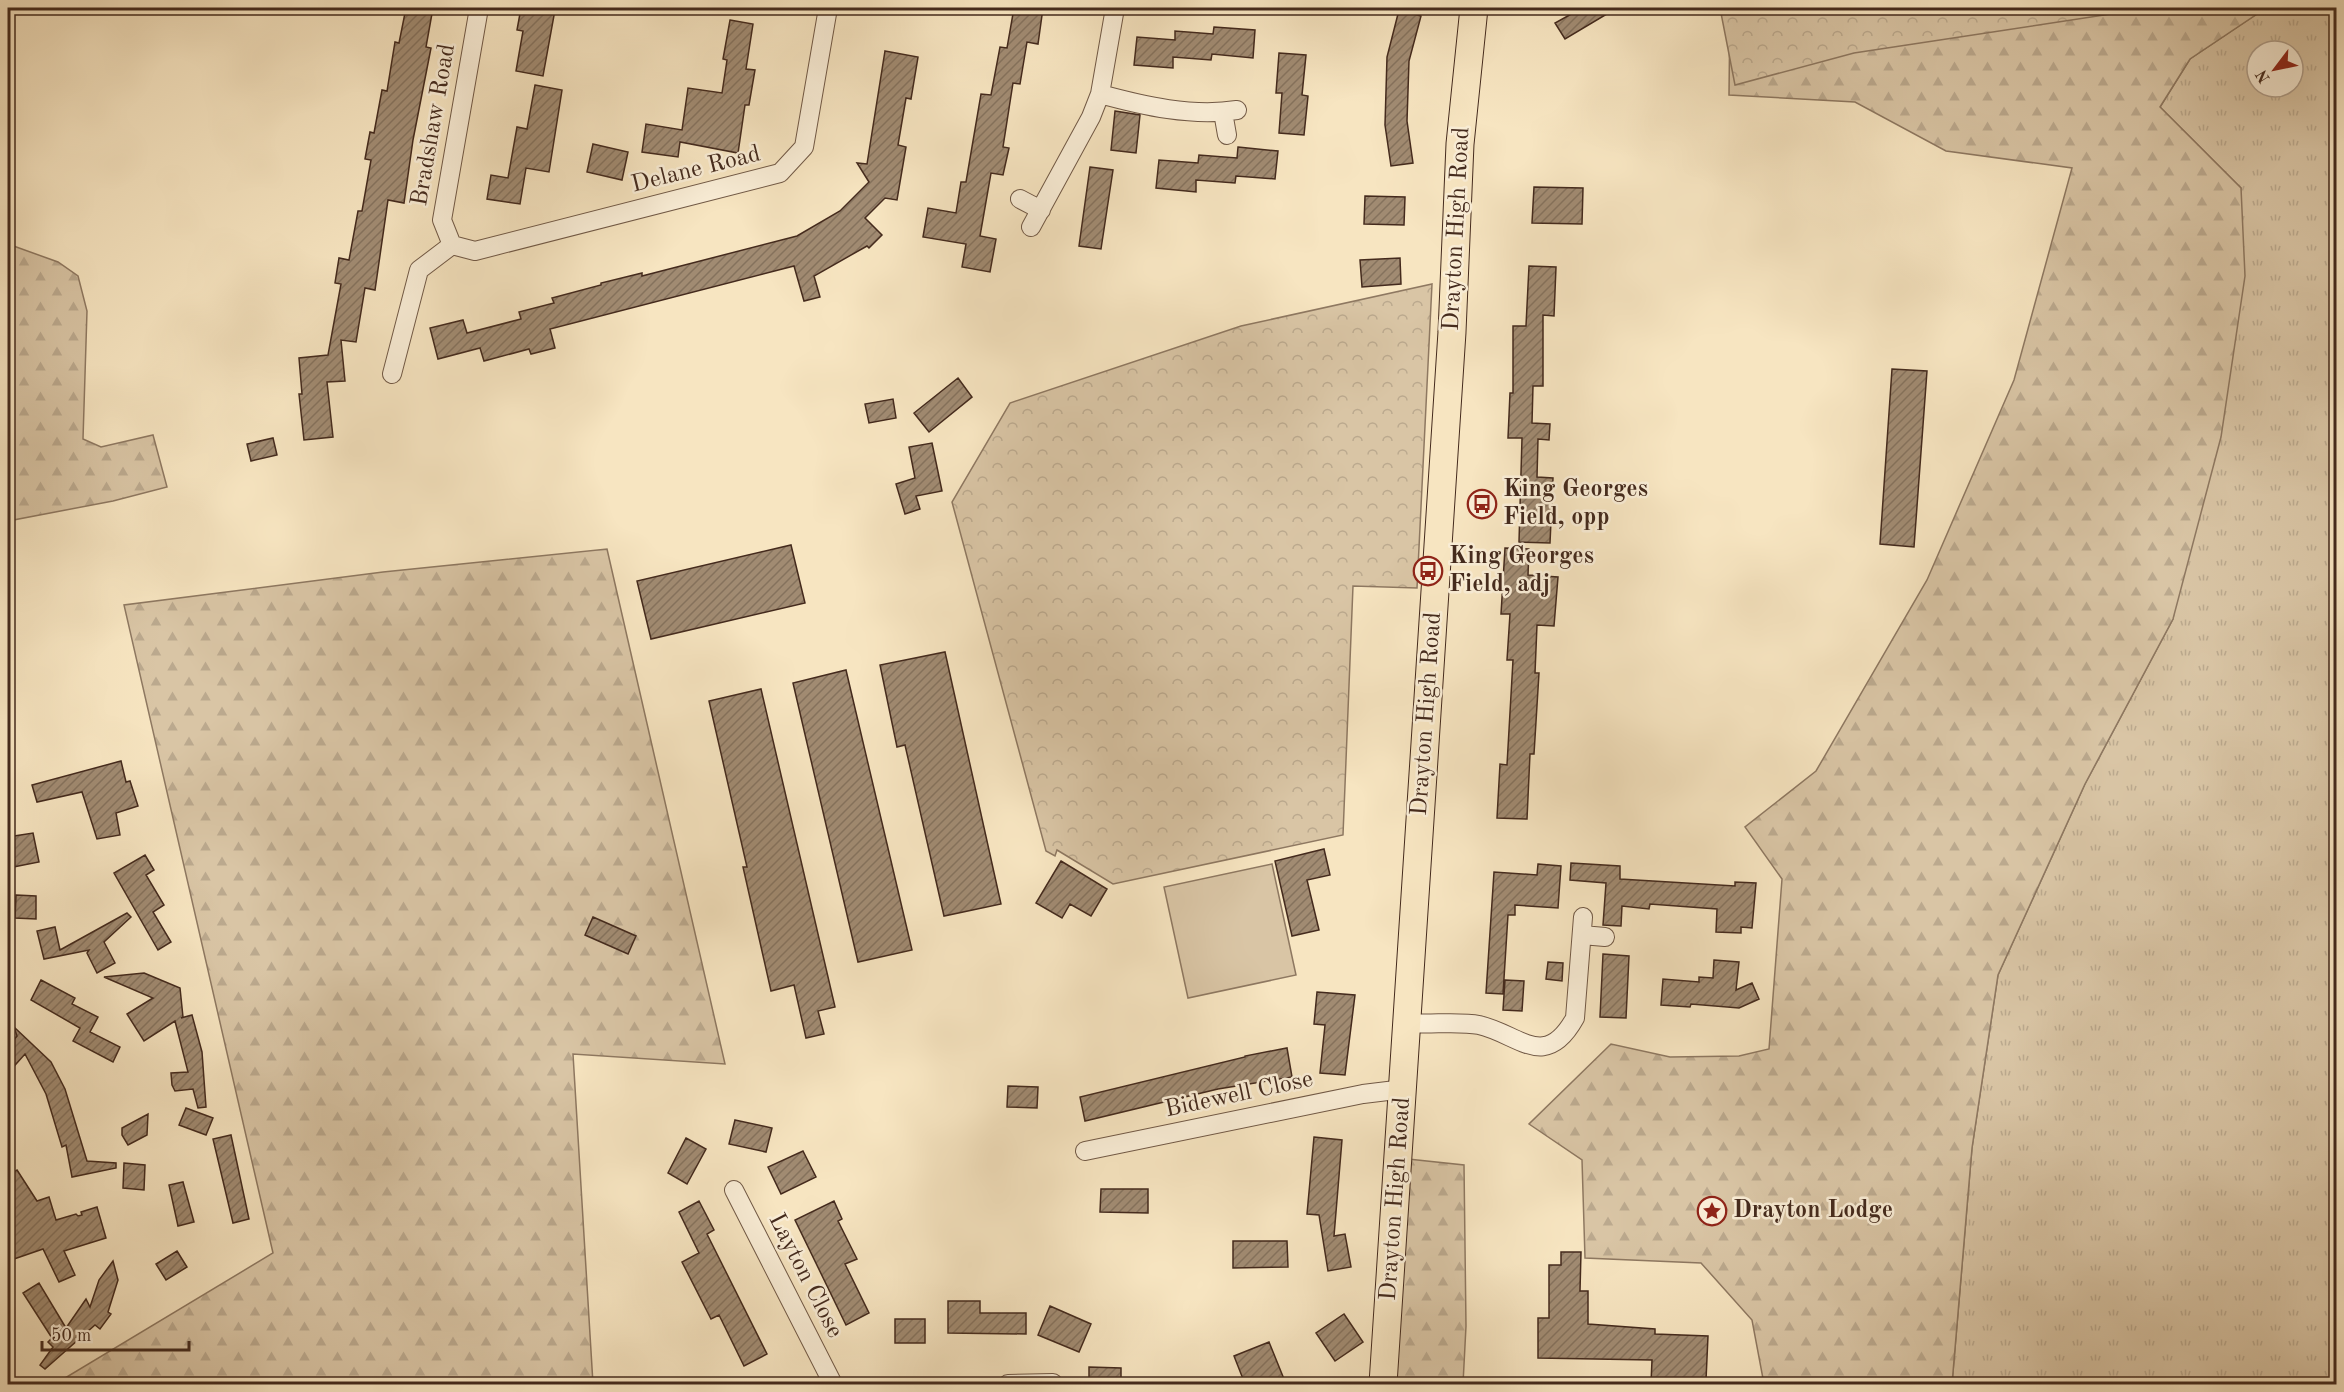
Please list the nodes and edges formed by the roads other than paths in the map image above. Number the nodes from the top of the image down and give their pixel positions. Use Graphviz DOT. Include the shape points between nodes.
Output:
graph roads {
  1 [pos="479,8"];
  2 [pos="828,8"];
  3 [pos="1115,8"];
  4 [pos="1474,8"];
  5 [pos="1100,94"];
  6 [pos="1227,135"];
  7 [pos="1020,200"];
  8 [pos="1041,210"];
  9 [pos="1031,227"];
  10 [pos="452,245"];
  11 [pos="392,374"];
  12 [pos="1605,937"];
  13 [pos="1408,1023"];
  14 [pos="1404,1089"];
  15 [pos="1085,1151"];
  16 [pos="734,1190"];
  17 [pos="1053,1383"];
  18 [pos="833,1384"];
  19 [pos="1008,1384"];
  20 [pos="1383,1384"];
  1 -- 10 [label="street, Bradshaw Road" via="442,220"];
  2 -- 10 [label="street, Delane Road" via="804,147 780,173 475,251"];
  3 -- 5 [label="street"];
  4 -- 13 [label="main road, Drayton High Road" via="1460,144 1452,332"];
  5 -- 6 [label="street" via="1185,112 1230,111"];
  5 -- 8 [label="street"];
  7 -- 8 [label="street"];
  8 -- 9 [label="street"];
  10 -- 11 [label="street" via="419,270"];
  12 -- 13 [label="street" via="1582,926 1575,1018 1558,1041 1535,1047 1478,1025"];
  13 -- 14 [label="main road, Drayton High Road"];
  14 -- 15 [label="street, Bidewell Close"];
  14 -- 20 [label="main road, Drayton High Road"];
  16 -- 18 [label="street, Layton Close"];
  17 -- 19 [label="street"];
}
